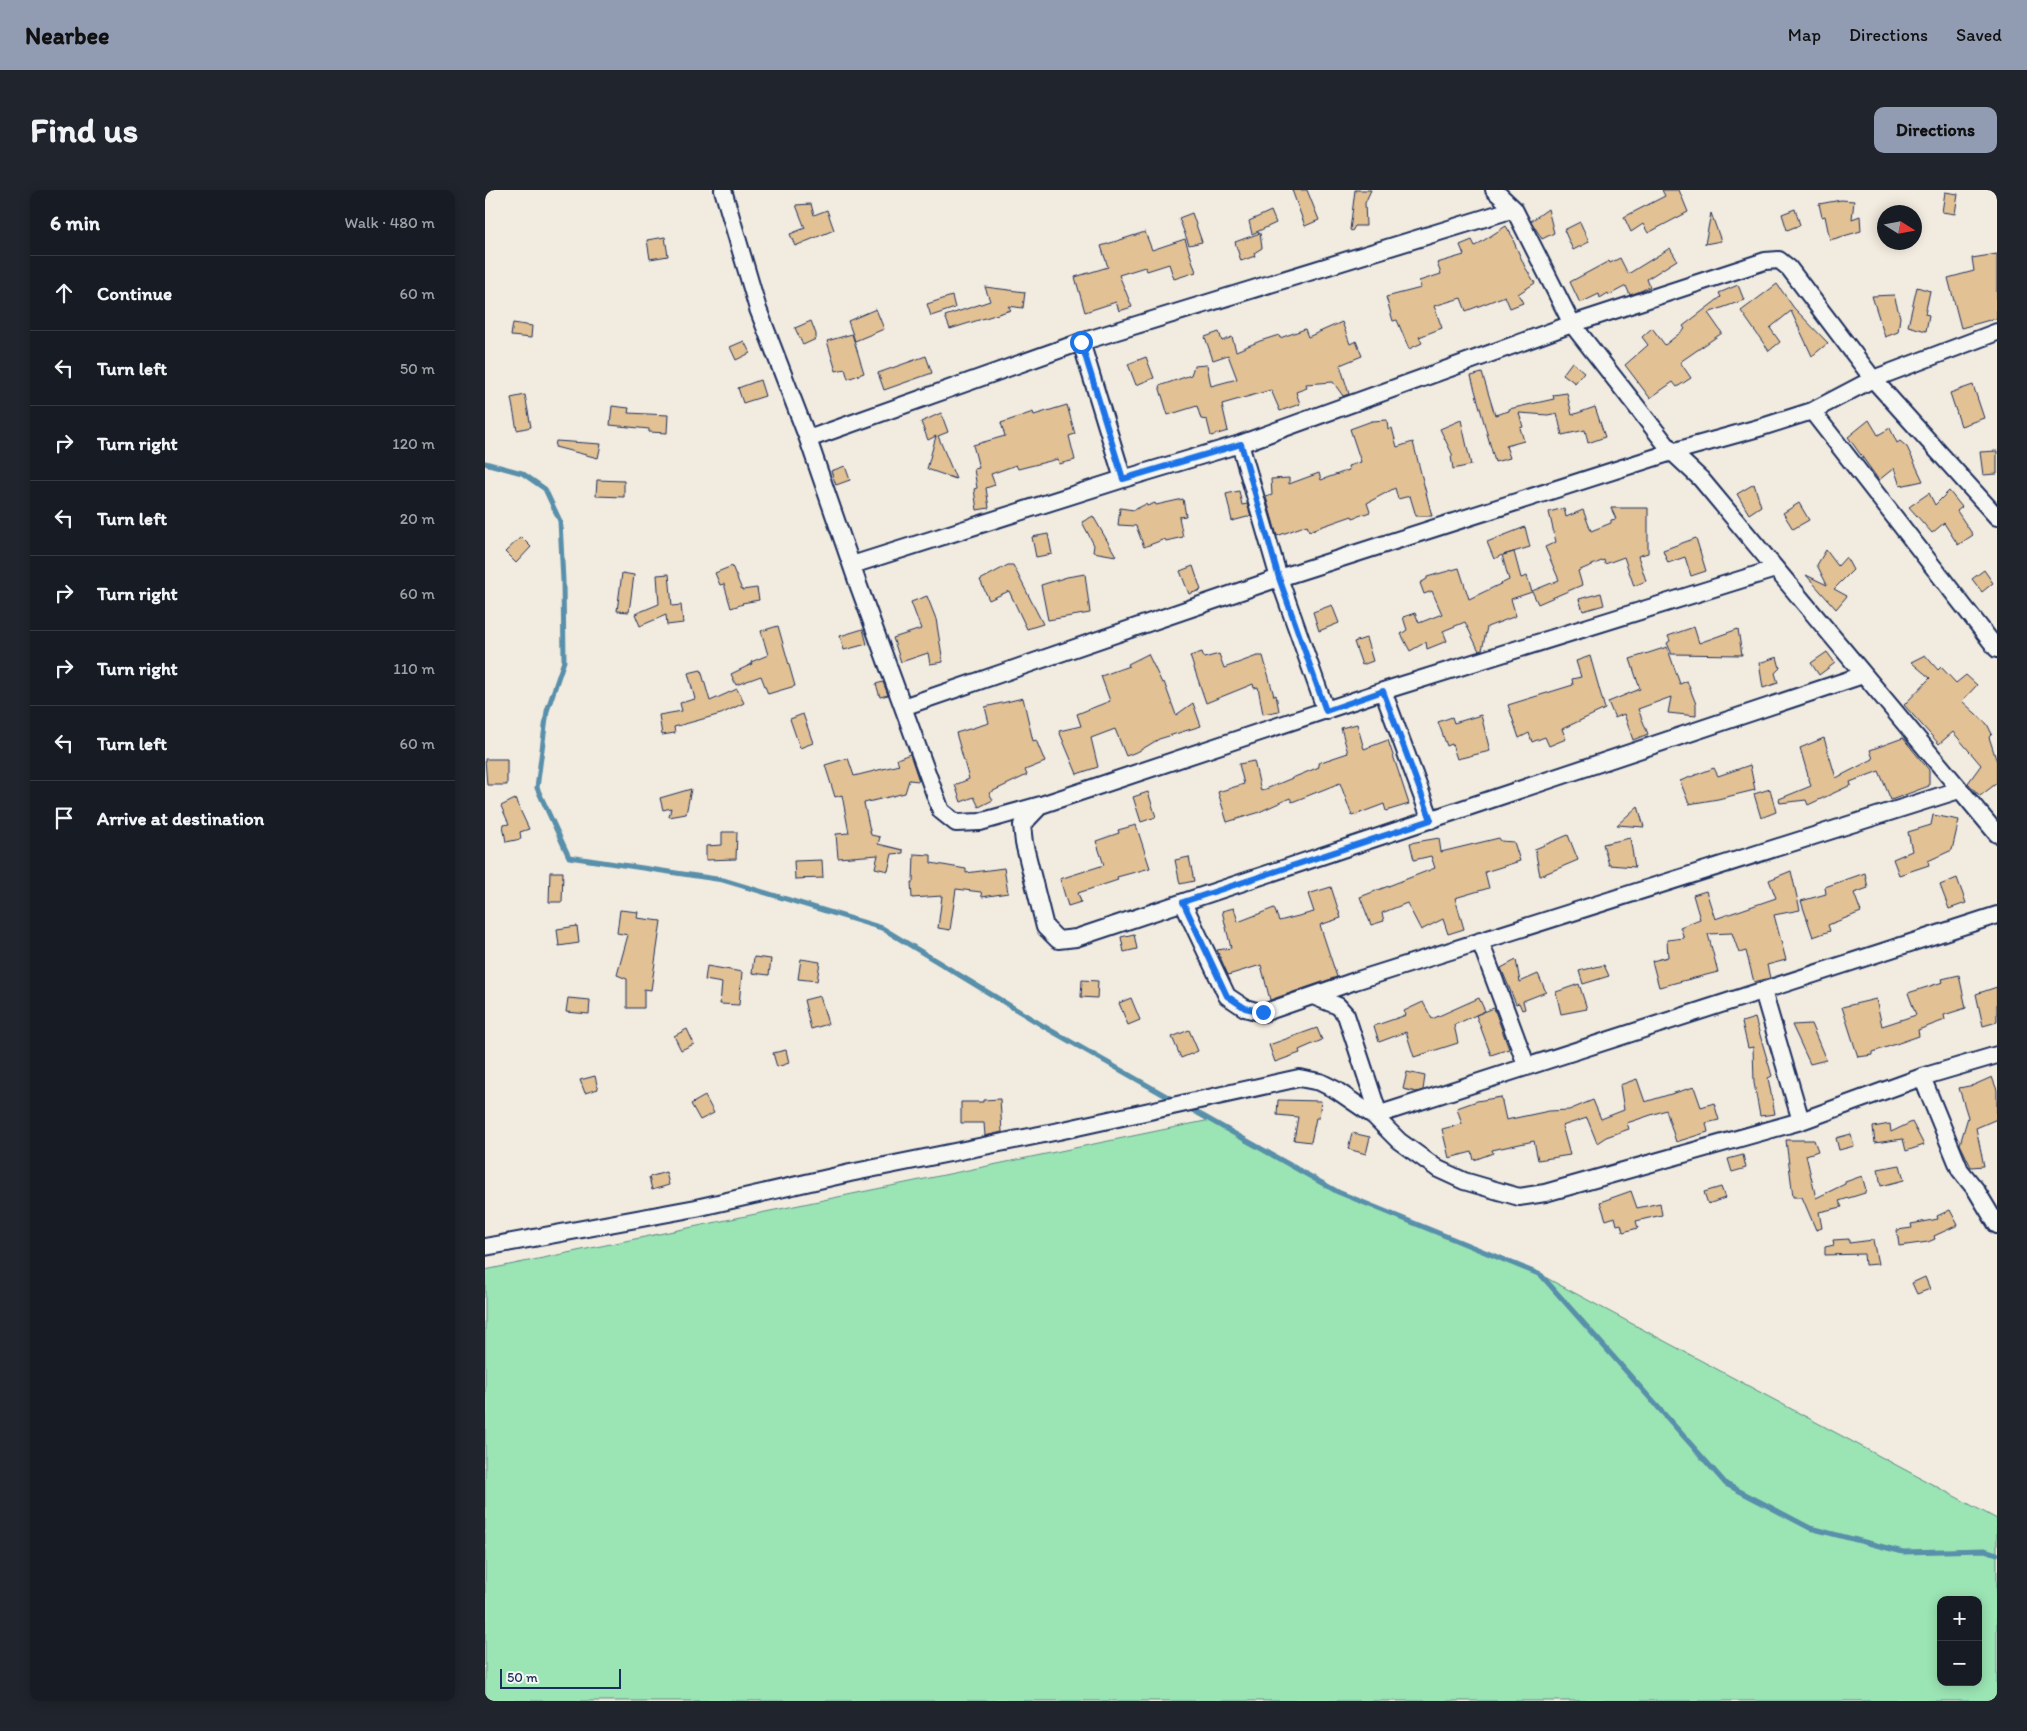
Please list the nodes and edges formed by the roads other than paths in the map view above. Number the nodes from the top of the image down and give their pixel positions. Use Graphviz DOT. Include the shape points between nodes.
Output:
graph roads {
  1 [pos="723,190"];
  2 [pos="1494,190"];
  3 [pos="1514,209"];
  4 [pos="1572,324"];
  5 [pos="1997,332"];
  6 [pos="1081,342"];
  7 [pos="1873,380"];
  8 [pos="1812,410"];
  9 [pos="808,439"];
  10 [pos="1241,444"];
  11 [pos="1672,452"];
  12 [pos="1123,479"];
  13 [pos="1997,493"];
  14 [pos="1981,498"];
  15 [pos="1997,517"];
  16 [pos="852,565"];
  17 [pos="1775,569"];
  18 [pos="1279,578"];
  19 [pos="1997,649"];
  20 [pos="1863,675"];
  21 [pos="1383,691"];
  22 [pos="903,707"];
  23 [pos="1326,711"];
  24 [pos="1959,790"];
  25 [pos="1041,805"];
  26 [pos="1431,820"];
  27 [pos="1997,834"];
  28 [pos="1183,902"];
  29 [pos="1997,915"];
  30 [pos="1480,941"];
  31 [pos="1763,991"];
  32 [pos="1313,996"];
  33 [pos="1997,1054"];
  34 [pos="1527,1067"];
  35 [pos="1921,1077"];
  36 [pos="1376,1116"];
  37 [pos="1801,1121"];
  38 [pos="1997,1225"];
  39 [pos="485,1247"];
  1 -- 9 [label="street" via="758,309"];
  2 -- 3 [label="street"];
  3 -- 4 [label="street"];
  3 -- 6 [label="street"];
  4 -- 7 [label="street" via="1765,260 1779,260 1789,268"];
  4 -- 10 [label="street"];
  4 -- 11 [label="street"];
  5 -- 7 [label="street"];
  6 -- 9 [label="street"];
  6 -- 12 [label="street"];
  7 -- 8 [label="street"];
  7 -- 14 [label="street"];
  8 -- 11 [label="street" via="1762,428"];
  8 -- 19 [label="street"];
  9 -- 16 [label="street"];
  10 -- 12 [label="street"];
  10 -- 18 [label="street"];
  11 -- 17 [label="street" via="1701,479"];
  11 -- 18 [label="street"];
  12 -- 16 [label="street"];
  13 -- 14 [label="street"];
  14 -- 15 [label="street"];
  16 -- 22 [label="street"];
  17 -- 20 [label="street"];
  17 -- 21 [label="street"];
  18 -- 22 [label="street"];
  18 -- 23 [label="street"];
  20 -- 24 [label="street"];
  20 -- 26 [label="street"];
  21 -- 23 [label="street"];
  21 -- 26 [label="street"];
  22 -- 25 [label="street" via="941,811 956,822 980,822"];
  23 -- 25 [label="street"];
  24 -- 27 [label="street"];
  24 -- 30 [label="street"];
  25 -- 28 [label="street" via="1022,825 1024,843 1045,927 1059,940 1076,938"];
  26 -- 28 [label="street"];
  28 -- 32 [label="street" via="1227,996 1236,1003 1263,1012"];
  29 -- 31 [label="street"];
  30 -- 32 [label="street"];
  30 -- 34 [label="street"];
  31 -- 34 [label="street"];
  31 -- 37 [label="street"];
  32 -- 36 [label="street" via="1338,1006 1346,1015"];
  33 -- 35 [label="street"];
  34 -- 36 [label="street"];
  35 -- 37 [label="street"];
  35 -- 38 [label="street" via="1960,1170"];
  36 -- 37 [label="street" via="1399,1141 1438,1169 1464,1181 1519,1197 1545,1193"];
  36 -- 39 [label="street" via="1320,1082 1299,1078 696,1208"];
}
